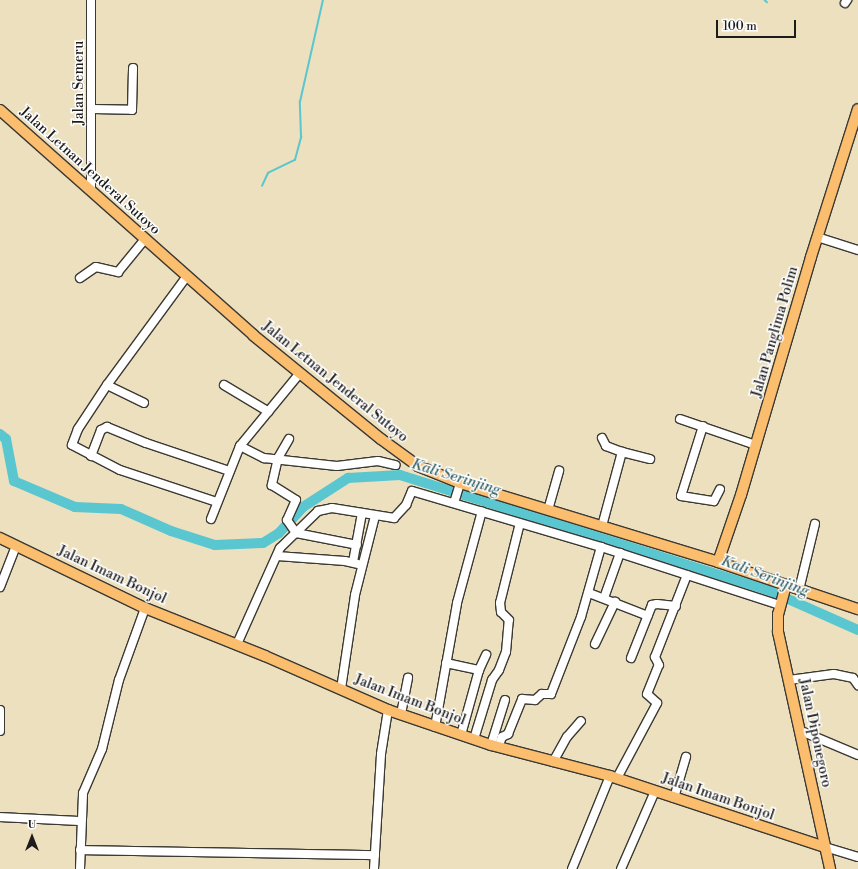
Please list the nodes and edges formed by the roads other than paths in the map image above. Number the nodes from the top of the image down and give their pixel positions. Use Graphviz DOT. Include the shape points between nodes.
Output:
graph roads {
  1 [pos="91,0"];
  2 [pos="134,68"];
  3 [pos="93,109"];
  4 [pos="858,109"];
  5 [pos="0,110"];
  6 [pos="91,190"];
  7 [pos="817,237"];
  8 [pos="145,239"];
  9 [pos="858,250"];
  10 [pos="187,276"];
  11 [pos="80,278"];
  12 [pos="300,373"];
  13 [pos="107,385"];
  14 [pos="224,385"];
  15 [pos="144,403"];
  16 [pos="269,412"];
  17 [pos="680,419"];
  18 [pos="703,426"];
  19 [pos="602,438"];
  20 [pos="289,439"];
  21 [pos="756,445"];
  22 [pos="240,446"];
  23 [pos="622,452"];
  24 [pos="90,456"];
  25 [pos="278,458"];
  26 [pos="650,459"];
  27 [pos="396,465"];
  28 [pos="229,471"];
  29 [pos="559,471"];
  30 [pos="459,486"];
  31 [pos="720,489"];
  32 [pos="455,500"];
  33 [pos="217,502"];
  34 [pos="548,510"];
  35 [pos="482,511"];
  36 [pos="362,513"];
  37 [pos="375,516"];
  38 [pos="211,519"];
  39 [pos="520,523"];
  40 [pos="815,524"];
  41 [pos="602,526"];
  42 [pos="296,533"];
  43 [pos="0,538"];
  44 [pos="357,545"];
  45 [pos="16,546"];
  46 [pos="601,547"];
  47 [pos="620,553"];
  48 [pos="277,556"];
  49 [pos="353,562"];
  50 [pos="718,562"];
  51 [pos="362,565"];
  52 [pos="687,575"];
  53 [pos="0,587"];
  54 [pos="785,588"];
  55 [pos="799,590"];
  56 [pos="588,593"];
  57 [pos="604,598"];
  58 [pos="615,602"];
  59 [pos="780,604"];
  60 [pos="676,606"];
  61 [pos="145,608"];
  62 [pos="858,609"];
  63 [pos="648,616"];
  64 [pos="237,644"];
  65 [pos="594,644"];
  66 [pos="486,654"];
  67 [pos="631,658"];
  68 [pos="446,663"];
  69 [pos="479,670"];
  70 [pos="408,678"];
  71 [pos="789,680"];
  72 [pos="858,685"];
  73 [pos="341,689"];
  74 [pos="505,700"];
  75 [pos="0,710"];
  76 [pos="388,710"];
  77 [pos="401,714"];
  78 [pos="581,721"];
  79 [pos="435,726"];
  80 [pos="0,731"];
  81 [pos="800,731"];
  82 [pos="461,735"];
  83 [pos="474,739"];
  84 [pos="495,746"];
  85 [pos="858,755"];
  86 [pos="686,756"];
  87 [pos="554,762"];
  88 [pos="613,777"];
  89 [pos="655,791"];
  90 [pos="674,798"];
  91 [pos="0,817"];
  92 [pos="80,821"];
  93 [pos="825,847"];
  94 [pos="80,850"];
  95 [pos="375,855"];
  96 [pos="858,857"];
  97 [pos="80,869"];
  98 [pos="374,869"];
  99 [pos="572,869"];
  100 [pos="621,869"];
  101 [pos="830,869"];
  1 -- 3 [label="street, Jalan Semeru"];
  2 -- 3 [label="street" via="132,110"];
  3 -- 6 [label="street, Jalan Semeru"];
  4 -- 7 [label="main road, Jalan Panglima Polim"];
  5 -- 6 [label="main road, Jalan Letnan Jenderal Sutoyo"];
  6 -- 8 [label="main road, Jalan Letnan Jenderal Sutoyo"];
  7 -- 9 [label="street"];
  7 -- 21 [label="main road, Jalan Panglima Polim"];
  8 -- 10 [label="main road, Jalan Letnan Jenderal Sutoyo"];
  8 -- 11 [label="street" via="118,272 96,267"];
  10 -- 12 [label="main road, Jalan Letnan Jenderal Sutoyo"];
  10 -- 13 [label="street"];
  12 -- 16 [label="street"];
  12 -- 30 [label="main road, Jalan Letnan Jenderal Sutoyo" via="406,458"];
  13 -- 15 [label="street"];
  13 -- 24 [label="street" via="72,442 73,447"];
  14 -- 16 [label="street"];
  16 -- 22 [label="street"];
  17 -- 18 [label="street"];
  18 -- 21 [label="street"];
  18 -- 31 [label="street" via="681,496 714,501"];
  19 -- 23 [label="street" via="606,446"];
  20 -- 25 [label="street"];
  21 -- 50 [label="main road, Jalan Panglima Polim"];
  22 -- 25 [label="street" via="264,458"];
  22 -- 28 [label="street"];
  23 -- 26 [label="street"];
  23 -- 41 [label="street"];
  24 -- 28 [label="street" via="101,430 107,427"];
  24 -- 33 [label="street" via="136,476"];
  25 -- 27 [label="street" via="337,466 378,461"];
  25 -- 42 [label="street" via="272,485 296,500 289,522"];
  28 -- 33 [label="street"];
  29 -- 34 [label="street"];
  30 -- 32 [label="street"];
  30 -- 34 [label="main road, Jalan Letnan Jenderal Sutoyo"];
  32 -- 35 [label="street"];
  32 -- 37 [label="street" via="412,491 407,504 395,518"];
  33 -- 38 [label="street"];
  34 -- 41 [label="main road, Jalan Letnan Jenderal Sutoyo"];
  35 -- 39 [label="street"];
  35 -- 68 [label="street" via="457,603"];
  36 -- 37 [label="street"];
  36 -- 42 [label="street" via="323,508"];
  36 -- 44 [label="street"];
  37 -- 51 [label="street"];
  39 -- 46 [label="street"];
  39 -- 83 [label="street" via="500,603 501,612 510,620 506,652 500,670 492,680"];
  40 -- 55 [label="street"];
  41 -- 50 [label="main road, Jalan Letnan Jenderal Sutoyo"];
  42 -- 44 [label="street"];
  42 -- 48 [label="street" via="283,544"];
  43 -- 45 [label="main road, Jalan Imam Bonjol"];
  44 -- 49 [label="street"];
  45 -- 53 [label="street"];
  45 -- 61 [label="main road, Jalan Imam Bonjol"];
  46 -- 47 [label="street"];
  46 -- 56 [label="street"];
  47 -- 52 [label="street"];
  47 -- 57 [label="street"];
  48 -- 49 [label="street"];
  48 -- 64 [label="street"];
  49 -- 51 [label="street"];
  50 -- 54 [label="main road, Jalan Letnan Jenderal Sutoyo"];
  51 -- 73 [label="street" via="352,610"];
  52 -- 59 [label="street"];
  52 -- 60 [label="street"];
  54 -- 55 [label="main road, Jalan Letnan Jenderal Sutoyo"];
  54 -- 59 [label="main road, Jalan Diponegoro"];
  55 -- 62 [label="main road, Jalan Letnan Jenderal Sutoyo"];
  56 -- 57 [label="street"];
  56 -- 84 [label="street" via="551,694 542,694 535,700 522,699 508,734"];
  57 -- 58 [label="street"];
  58 -- 63 [label="street"];
  58 -- 65 [label="street"];
  59 -- 71 [label="main road, Jalan Diponegoro" via="778,632"];
  60 -- 63 [label="street" via="654,604"];
  60 -- 88 [label="street" via="656,654 659,665 648,694 658,703"];
  61 -- 64 [label="main road, Jalan Imam Bonjol"];
  61 -- 92 [label="street" via="119,680 102,750 85,783"];
  63 -- 67 [label="street"];
  64 -- 73 [label="main road, Jalan Imam Bonjol"];
  66 -- 69 [label="street"];
  68 -- 69 [label="street"];
  68 -- 79 [label="street"];
  69 -- 82 [label="street"];
  70 -- 77 [label="street"];
  71 -- 72 [label="street" via="834,674 853,678"];
  71 -- 81 [label="main road, Jalan Diponegoro"];
  73 -- 76 [label="main road, Jalan Imam Bonjol"];
  74 -- 84 [label="street"];
  75 -- 80 [label="street"];
  76 -- 77 [label="main road, Jalan Imam Bonjol"];
  76 -- 95 [label="street" via="381,754"];
  77 -- 79 [label="main road, Jalan Imam Bonjol"];
  78 -- 87 [label="street" via="567,737"];
  79 -- 82 [label="main road, Jalan Imam Bonjol"];
  81 -- 85 [label="street"];
  81 -- 93 [label="main road, Jalan Diponegoro"];
  82 -- 83 [label="main road, Jalan Imam Bonjol"];
  83 -- 84 [label="main road, Jalan Imam Bonjol"];
  84 -- 87 [label="main road, Jalan Imam Bonjol"];
  86 -- 90 [label="street"];
  87 -- 88 [label="main road, Jalan Imam Bonjol"];
  88 -- 89 [label="main road, Jalan Imam Bonjol"];
  88 -- 99 [label="street"];
  89 -- 90 [label="main road, Jalan Imam Bonjol"];
  89 -- 100 [label="street"];
  90 -- 93 [label="main road, Jalan Imam Bonjol"];
  91 -- 92 [label="street"];
  92 -- 94 [label="street"];
  93 -- 96 [label="street"];
  93 -- 101 [label="main road, Jalan Diponegoro"];
  94 -- 95 [label="street"];
  94 -- 97 [label="street"];
  95 -- 98 [label="street"];
}
